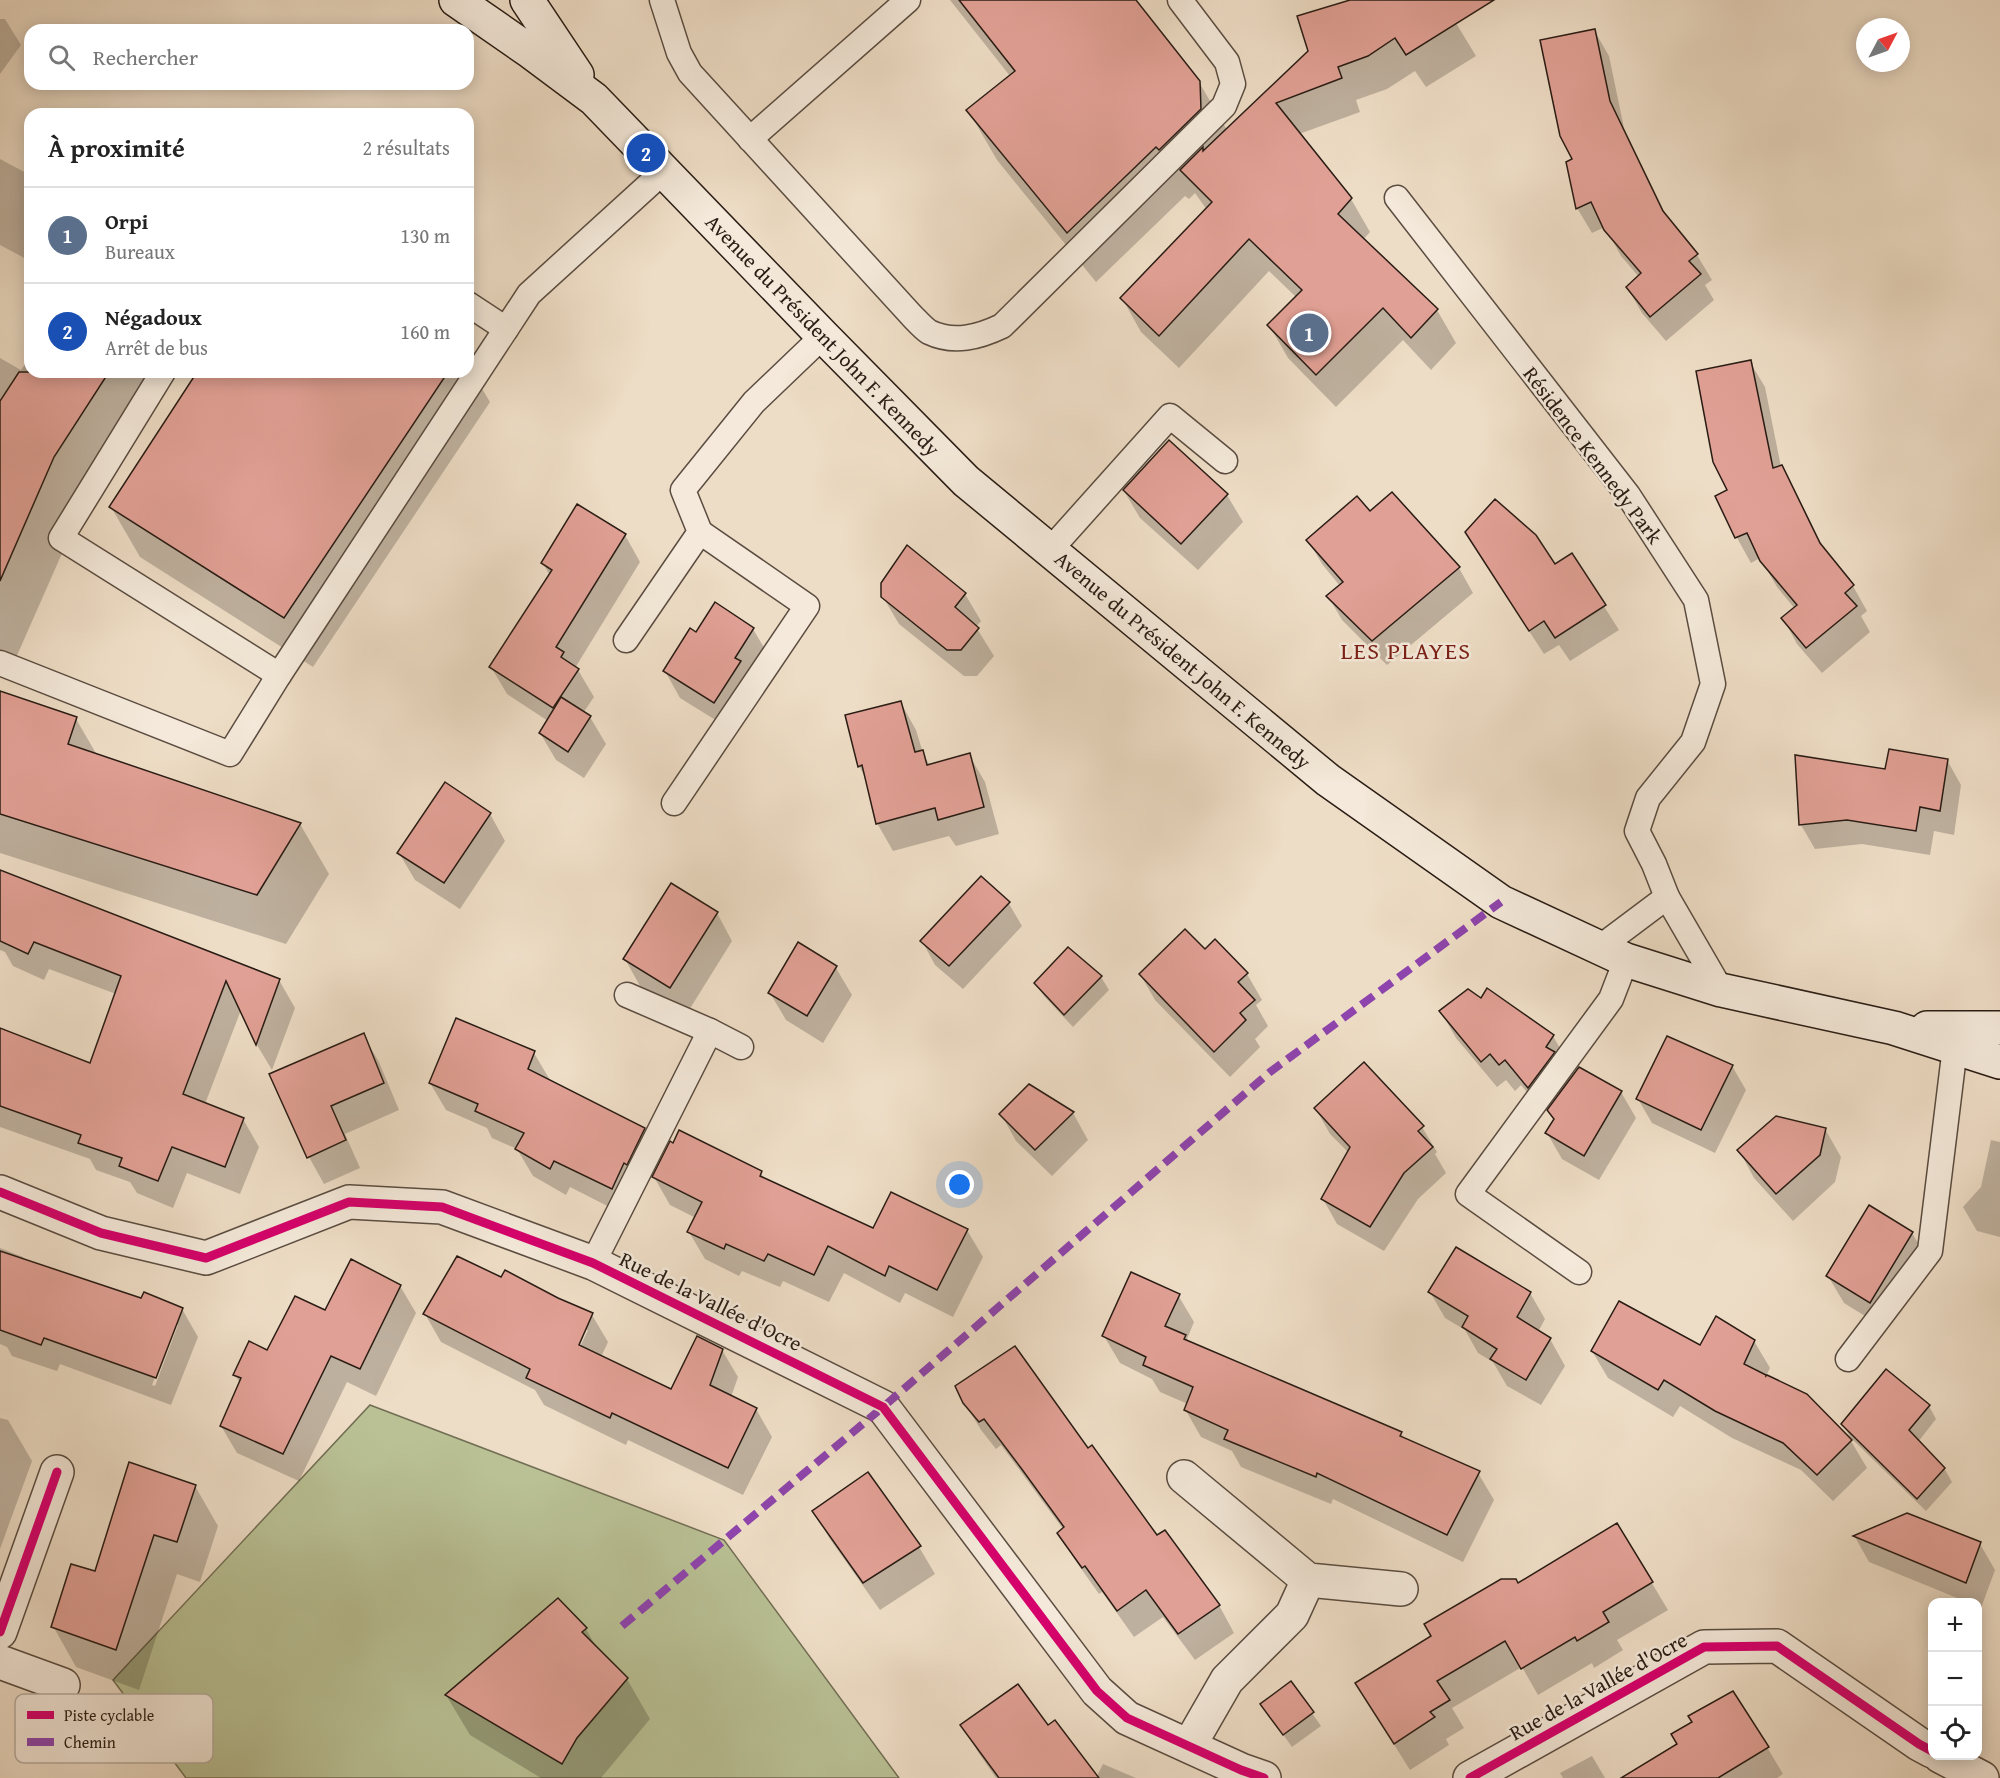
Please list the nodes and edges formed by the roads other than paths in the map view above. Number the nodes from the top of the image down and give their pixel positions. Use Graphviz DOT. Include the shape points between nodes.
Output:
graph roads {
  1 [pos="456,0"];
  2 [pos="527,0"];
  3 [pos="662,0"];
  4 [pos="908,0"];
  5 [pos="1192,5"];
  6 [pos="594,99"];
  7 [pos="750,139"];
  8 [pos="663,172"];
  9 [pos="1397,198"];
  10 [pos="474,308"];
  11 [pos="506,329"];
  12 [pos="823,336"];
  13 [pos="159,378"];
  14 [pos="474,378"];
  15 [pos="474,378"];
  16 [pos="1225,461"];
  17 [pos="700,532"];
  18 [pos="1050,550"];
  19 [pos="626,640"];
  20 [pos="0,663"];
  21 [pos="279,675"];
  22 [pos="675,803"];
  23 [pos="1667,897"];
  24 [pos="1613,954"];
  25 [pos="1721,990"];
  26 [pos="627,995"];
  27 [pos="1894,1028"];
  28 [pos="2000,1028"];
  29 [pos="710,1031"];
  30 [pos="741,1047"];
  31 [pos="1954,1047"];
  32 [pos="2000,1062"];
  33 [pos="0,1192"];
  34 [pos="593,1263"];
  35 [pos="1579,1272"];
  36 [pos="1848,1359"];
  37 [pos="57,1472"];
  38 [pos="1184,1477"];
  39 [pos="1308,1580"];
  40 [pos="1401,1589"];
  41 [pos="0,1632"];
  42 [pos="0,1662"];
  43 [pos="63,1685"];
  44 [pos="1189,1746"];
  45 [pos="1928,1749"];
  46 [pos="1949,1760"];
  47 [pos="1248,1775"];
  48 [pos="1978,1777"];
  49 [pos="1470,1778"];
  1 -- 6 [label="street, Avenue du Président John F. Kennedy"];
  2 -- 6 [label="street, Avenue du Président John F. Kennedy"];
  3 -- 7 [label="lane" via="679,53 690,73"];
  4 -- 7 [label="lane"];
  5 -- 7 [label="lane" via="1227,62 1233,84 1224,106 1002,326 982,335 952,339 928,331"];
  6 -- 8 [label="street, Avenue du Président John F. Kennedy"];
  8 -- 11 [label="lane" via="529,294"];
  8 -- 12 [label="street, Avenue du Président John F. Kennedy"];
  9 -- 23 [label="lane, Résidence Kennedy Park" via="1628,495 1696,600 1713,684 1693,742 1648,798 1637,831"];
  10 -- 11 [label="lane"];
  11 -- 14 [label="lane"];
  12 -- 17 [label="lane" via="754,402 684,490"];
  12 -- 18 [label="street, Avenue du Président John F. Kennedy" via="966,481"];
  13 -- 21 [label="lane" via="60,538"];
  15 -- 21 [label="lane"];
  16 -- 18 [label="lane" via="1170,416"];
  17 -- 19 [label="lane"];
  17 -- 22 [label="lane" via="807,606"];
  18 -- 24 [label="street, Avenue du Président John F. Kennedy" via="1328,780 1501,902"];
  20 -- 21 [label="lane" via="230,754"];
  23 -- 24 [label="lane"];
  23 -- 25 [label="lane, Résidence Kennedy Park"];
  24 -- 25 [label="street, Avenue du Président John F. Kennedy"];
  24 -- 35 [label="lane" via="1611,999 1468,1194"];
  25 -- 27 [label="street, Avenue du Président John F. Kennedy"];
  26 -- 29 [label="lane"];
  27 -- 28 [label="street, Avenue du Président John F. Kennedy"];
  27 -- 31 [label="street, Avenue du Président John F. Kennedy"];
  29 -- 30 [label="lane"];
  29 -- 34 [label="lane"];
  31 -- 32 [label="street, Avenue du Président John F. Kennedy"];
  31 -- 36 [label="lane" via="1930,1251"];
  33 -- 34 [label="street, Rue de la Vallée d'Ocre" via="101,1233 206,1258 349,1202 442,1207"];
  34 -- 44 [label="street, Rue de la Vallée d'Ocre" via="883,1407 1097,1691 1127,1718"];
  37 -- 41 [label="street"];
  38 -- 39 [label="street"];
  39 -- 40 [label="street"];
  39 -- 44 [label="street" via="1292,1615 1227,1680"];
  42 -- 43 [label="street"];
  44 -- 47 [label="street, Rue de la Vallée d'Ocre"];
  45 -- 49 [label="street, Rue de la Vallée d'Ocre" via="1777,1646 1704,1647"];
  46 -- 48 [label="street"];
}
